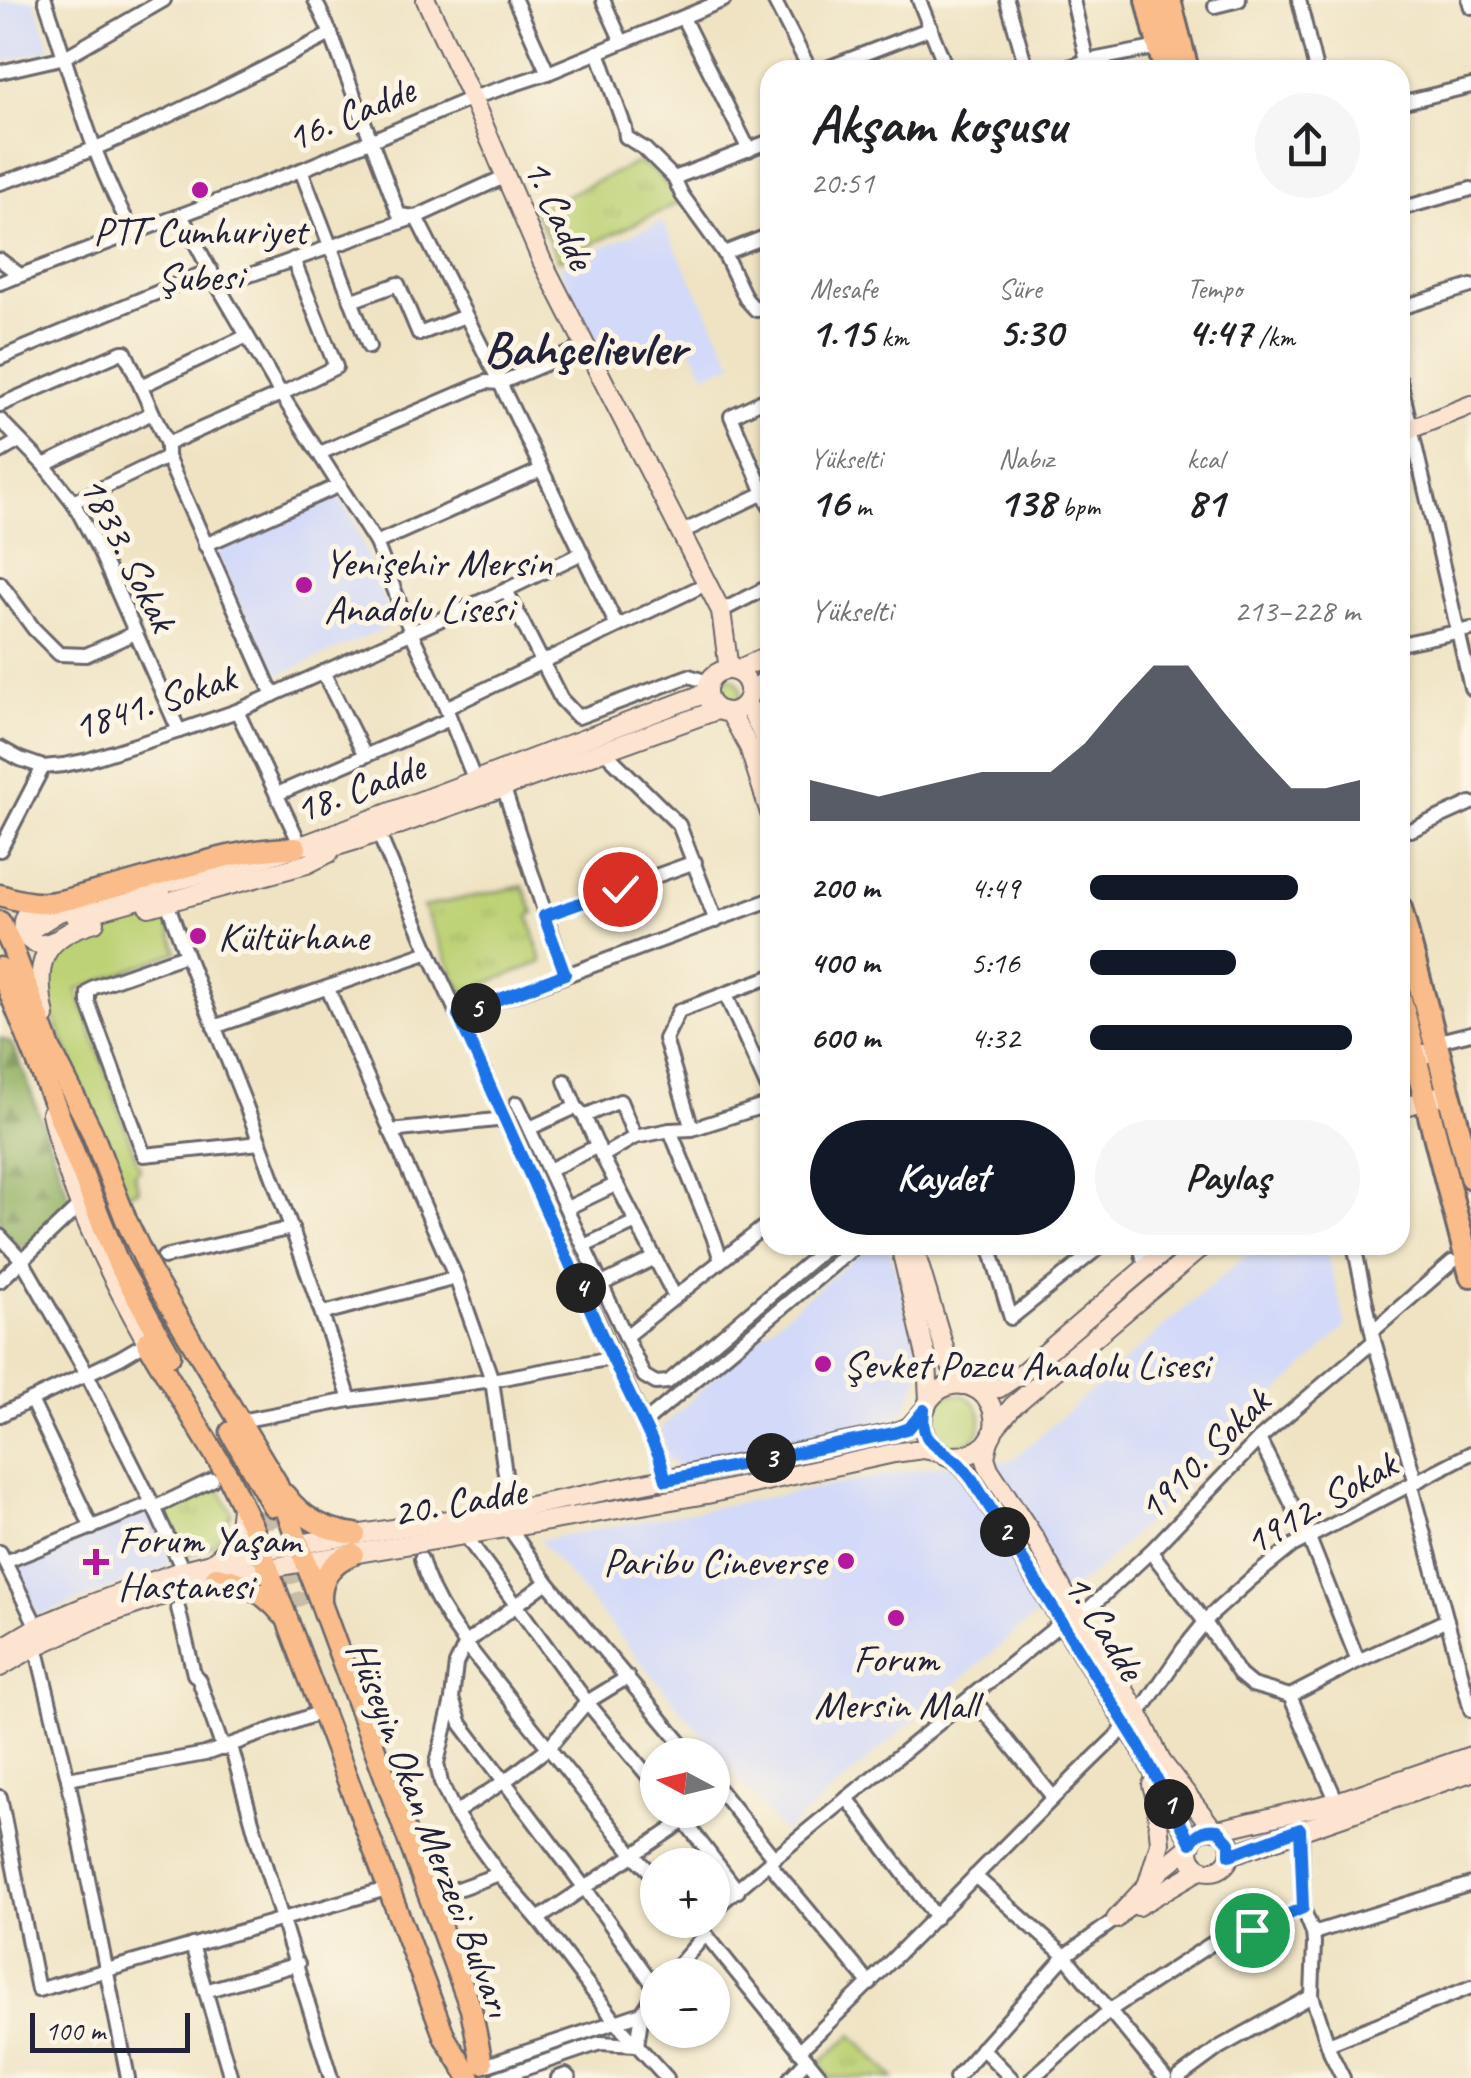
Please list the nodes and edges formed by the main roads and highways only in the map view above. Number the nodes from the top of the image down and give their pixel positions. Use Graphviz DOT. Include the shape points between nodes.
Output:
graph roads {
  1 [pos="1148,0"];
  2 [pos="1169,0"];
  3 [pos="1162,60"];
  4 [pos="1184,60"];
  5 [pos="298,847"];
  6 [pos="0,895"];
  7 [pos="0,922"];
  8 [pos="1410,946"];
  9 [pos="0,968"];
  10 [pos="0,1018"];
  11 [pos="46,1061"];
  12 [pos="1410,1073"];
  13 [pos="1471,1176"];
  14 [pos="1461,1268"];
  15 [pos="147,1342"];
  16 [pos="276,1482"];
  17 [pos="262,1510"];
  18 [pos="213,1570"];
  19 [pos="303,1608"];
  20 [pos="482,2074"];
  1 -- 3 [label="highway"];
  2 -- 4 [label="highway"];
  5 -- 6 [label="main road" via="236,854 47,903"];
  7 -- 11 [label="main road"];
  8 -- 13 [label="highway"];
  9 -- 11 [label="main road"];
  10 -- 11 [label="main road" via="27,1056"];
  11 -- 16 [label="main road" via="92,1132 153,1278"];
  11 -- 17 [label="main road" via="138,1275"];
  11 -- 17 [label="main road" via="118,1262"];
  12 -- 14 [label="highway" via="1424,1100"];
  15 -- 17 [label="main road"];
  16 -- 17 [label="main road"];
  16 -- 19 [label="main road" via="308,1518 354,1544"];
  17 -- 19 [label="main road" via="265,1559"];
  17 -- 19 [label="main road" via="303,1552"];
  18 -- 19 [label="main road" via="277,1608"];
  19 -- 20 [label="main road, Hüseyin Okan Merzeci Bulvarı" via="374,1813"];
  19 -- 20 [label="main road" via="324,1711 445,2038"];
}
